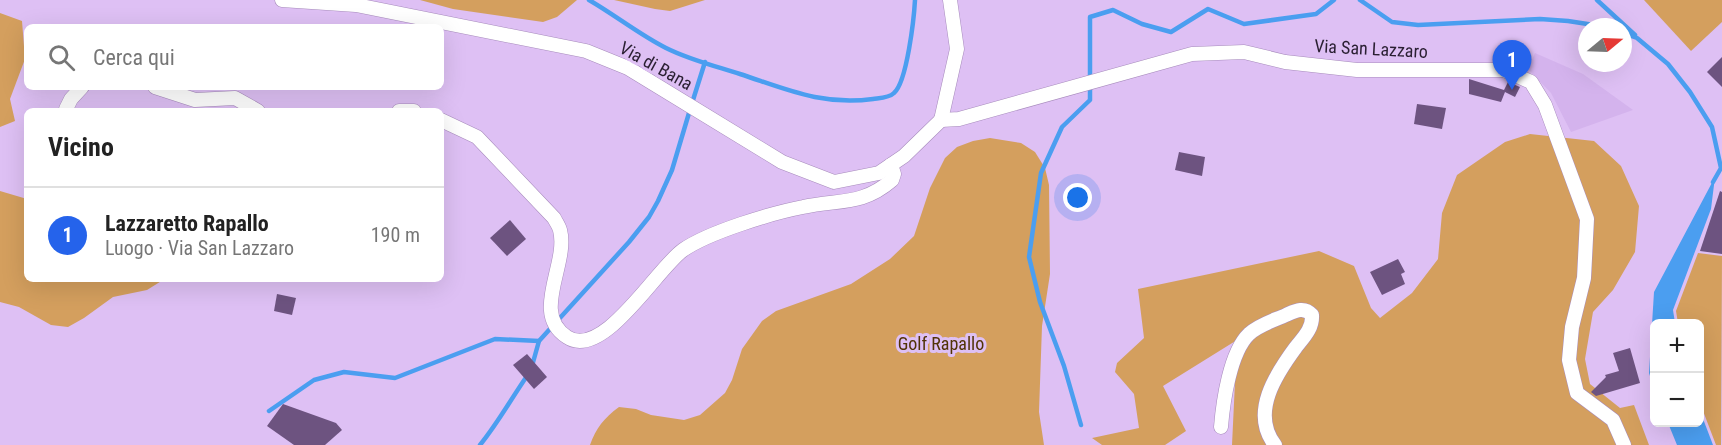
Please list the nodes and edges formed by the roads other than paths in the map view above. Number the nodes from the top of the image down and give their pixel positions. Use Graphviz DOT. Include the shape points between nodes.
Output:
graph roads {
  1 [pos="282,0"];
  2 [pos="950,0"];
  3 [pos="79,90"];
  4 [pos="164,90"];
  5 [pos="66,108"];
  6 [pos="253,108"];
  7 [pos="941,120"];
  8 [pos="444,121"];
  9 [pos="891,165"];
  10 [pos="1221,427"];
  11 [pos="1275,445"];
  12 [pos="1624,445"];
  1 -- 9 [label="street, Via di Bana" via="356,5 586,51 628,68 782,162 834,182 879,173"];
  2 -- 7 [label="street" via="957,49"];
  3 -- 5 [label="street"];
  4 -- 6 [label="street" via="195,100 235,98"];
  7 -- 9 [label="street, Via di Bana"];
  7 -- 12 [label="street, Via San Lazzaro" via="960,119 1192,54 1244,52 1285,62 1357,70 1504,70 1531,82 1545,105 1587,219 1584,278 1569,360 1577,393 1613,420"];
  8 -- 9 [label="street" via="477,137 554,218 561,244 549,309 564,336 576,342 601,334 616,323 672,260 692,245 731,228 802,207 862,199 892,180"];
  10 -- 11 [label="street" via="1232,368 1244,340 1250,333 1303,309 1312,315 1311,326 1265,399 1267,428"];
}
